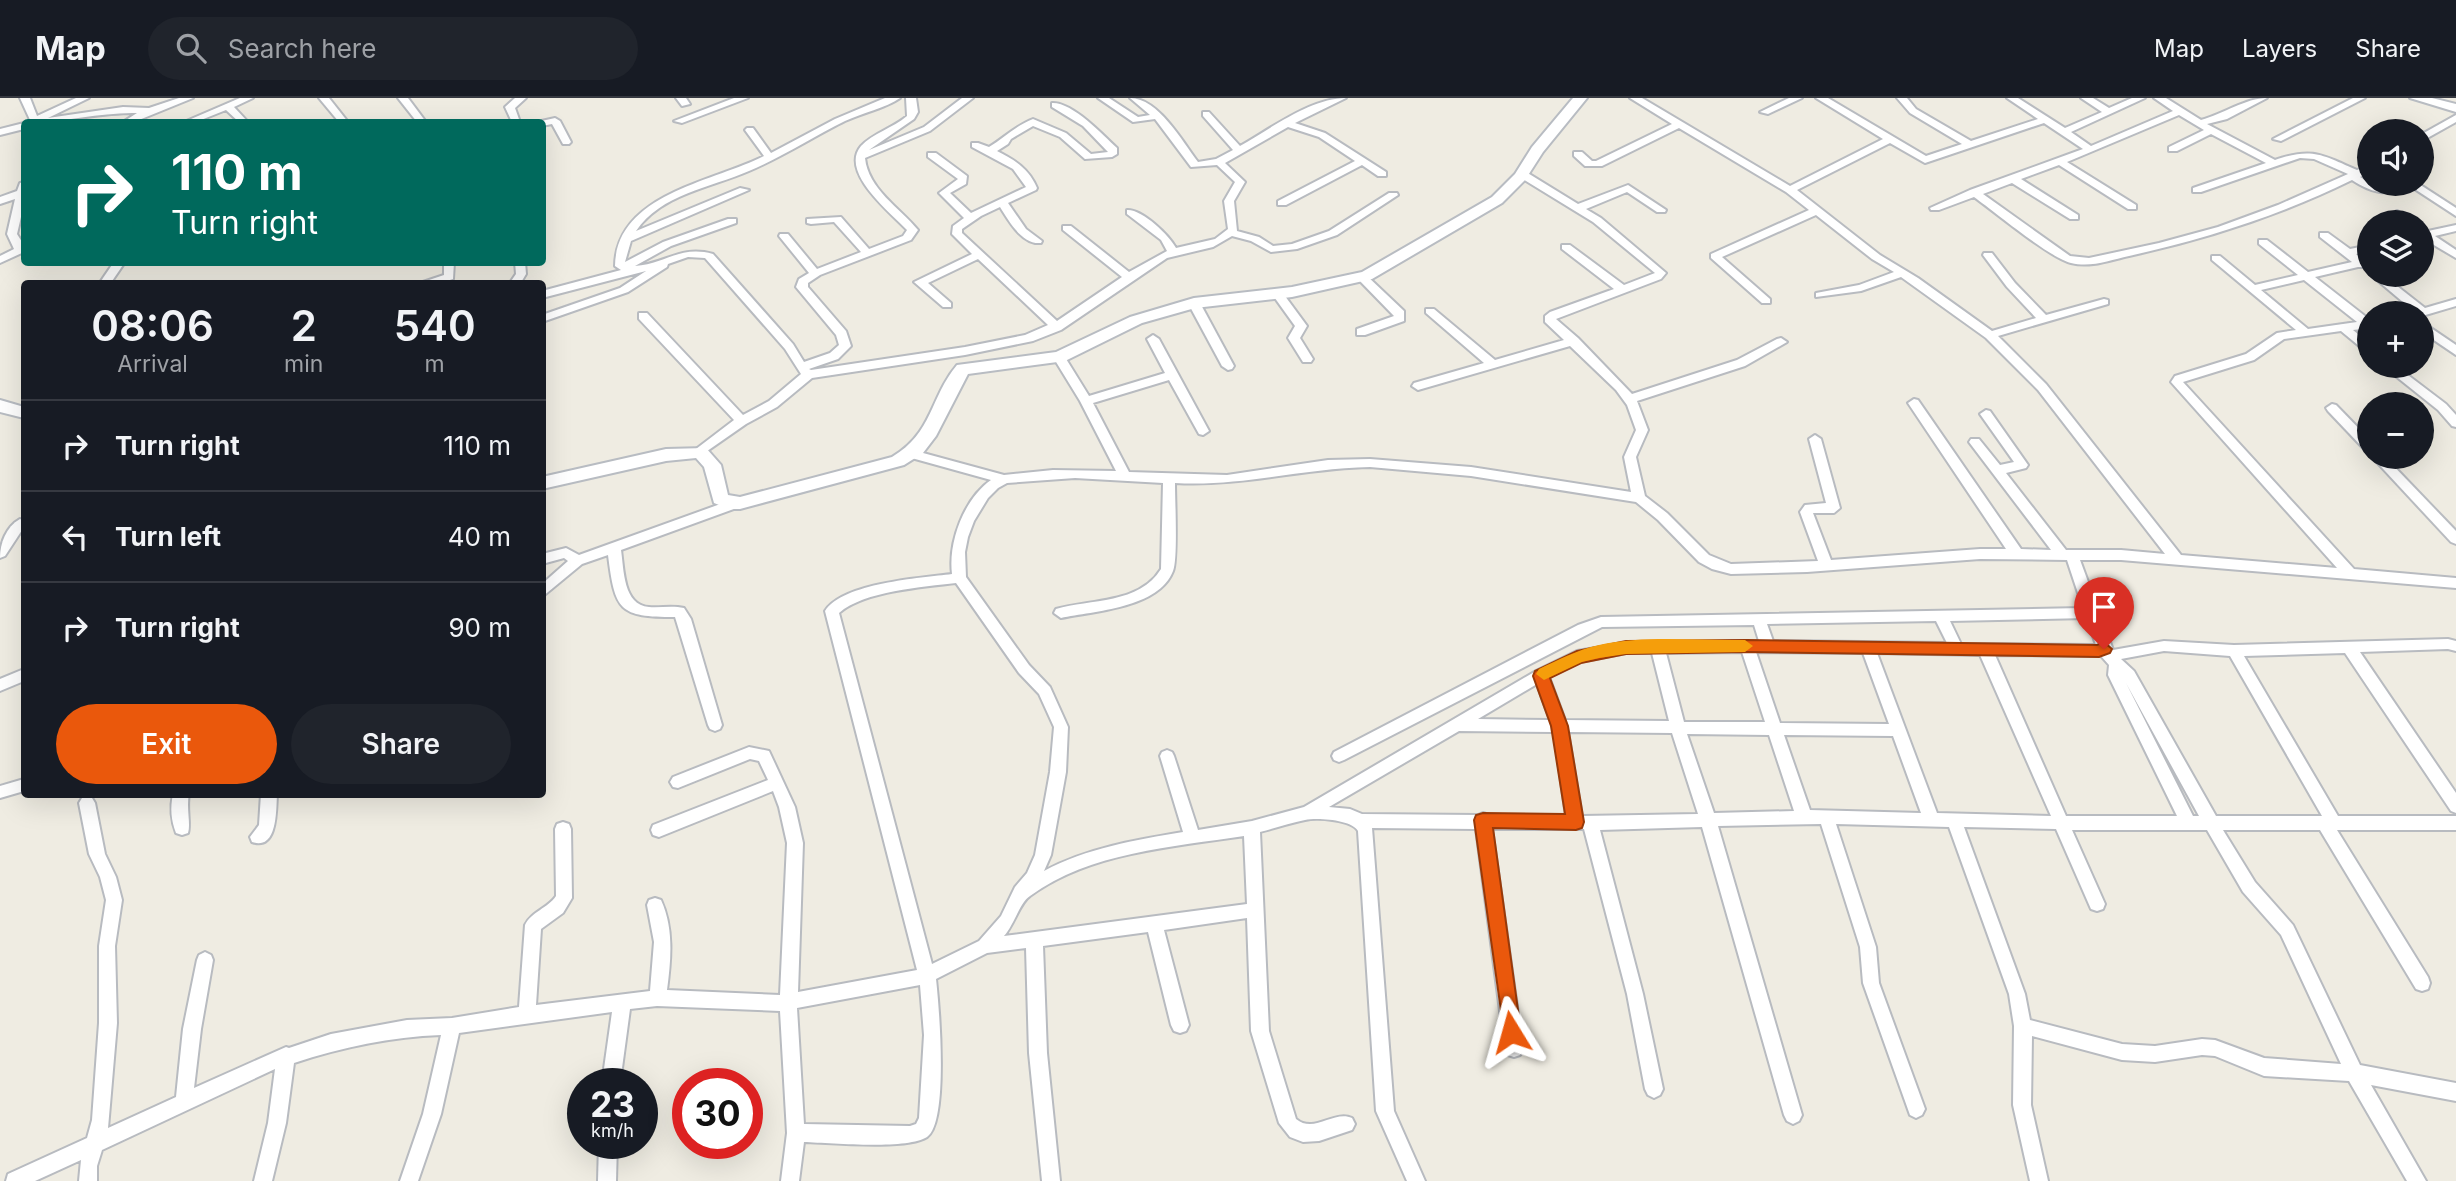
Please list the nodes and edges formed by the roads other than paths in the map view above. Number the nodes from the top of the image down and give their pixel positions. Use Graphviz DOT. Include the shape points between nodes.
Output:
graph roads {
  1 [pos="25,98"];
  2 [pos="84,98"];
  3 [pos="188,98"];
  4 [pos="248,98"];
  5 [pos="324,98"];
  6 [pos="402,98"];
  7 [pos="521,98"];
  8 [pos="743,98"];
  9 [pos="893,98"];
  10 [pos="911,98"];
  11 [pos="968,98"];
  12 [pos="1103,98"];
  13 [pos="1135,98"];
  14 [pos="1341,98"];
  15 [pos="1580,98"];
  16 [pos="1635,98"];
  17 [pos="1797,98"];
  18 [pos="1821,98"];
  19 [pos="1902,98"];
  20 [pos="2012,98"];
  21 [pos="2086,98"];
  22 [pos="2140,98"];
  23 [pos="2159,98"];
  24 [pos="2262,98"];
  25 [pos="2360,98"];
  26 [pos="2417,98"];
  27 [pos="177,100"];
  28 [pos="2433,100"];
  29 [pos="1055,105"];
  30 [pos="227,106"];
  31 [pos="2456,108"];
  32 [pos="149,111"];
  33 [pos="2180,111"];
  34 [pos="1765,112"];
  35 [pos="2109,112"];
  36 [pos="1206,114"];
  37 [pos="1158,116"];
  38 [pos="2456,118"];
  39 [pos="33,119"];
  40 [pos="42,119"];
  41 [pos="61,119"];
  42 [pos="134,119"];
  43 [pos="196,119"];
  44 [pos="241,119"];
  45 [pos="338,119"];
  46 [pos="420,119"];
  47 [pos="515,119"];
  48 [pos="2044,120"];
  49 [pos="679,121"];
  50 [pos="546,122"];
  51 [pos="2200,123"];
  52 [pos="1288,124"];
  53 [pos="1679,124"];
  54 [pos="21,126"];
  55 [pos="750,130"];
  56 [pos="2212,130"];
  57 [pos="2434,131"];
  58 [pos="0,132"];
  59 [pos="2064,132"];
  60 [pos="1891,139"];
  61 [pos="2278,139"];
  62 [pos="566,142"];
  63 [pos="975,145"];
  64 [pos="1971,145"];
  65 [pos="2090,149"];
  66 [pos="2173,149"];
  67 [pos="990,151"];
  68 [pos="1239,151"];
  69 [pos="932,155"];
  70 [pos="1578,155"];
  71 [pos="769,157"];
  72 [pos="857,158"];
  73 [pos="2059,161"];
  74 [pos="1219,162"];
  75 [pos="1361,162"];
  76 [pos="2276,164"];
  77 [pos="1382,174"];
  78 [pos="1522,174"];
  79 [pos="2357,174"];
  80 [pos="2354,175"];
  81 [pos="2357,177"];
  82 [pos="2012,178"];
  83 [pos="21,190"];
  84 [pos="744,190"];
  85 [pos="1790,190"];
  86 [pos="2197,190"];
  87 [pos="1975,192"];
  88 [pos="21,195"];
  89 [pos="1393,195"];
  90 [pos="2431,196"];
  91 [pos="0,201"];
  92 [pos="1002,203"];
  93 [pos="1282,203"];
  94 [pos="2132,207"];
  95 [pos="1578,208"];
  96 [pos="1934,208"];
  97 [pos="1661,210"];
  98 [pos="1818,210"];
  99 [pos="2454,210"];
  100 [pos="1131,212"];
  101 [pos="2074,217"];
  102 [pos="970,218"];
  103 [pos="732,221"];
  104 [pos="811,221"];
  105 [pos="1068,228"];
  106 [pos="2456,228"];
  107 [pos="9,231"];
  108 [pos="2434,232"];
  109 [pos="1231,233"];
  110 [pos="2324,235"];
  111 [pos="785,236"];
  112 [pos="628,239"];
  113 [pos="1037,241"];
  114 [pos="2434,241"];
  115 [pos="2263,242"];
  116 [pos="1566,247"];
  117 [pos="21,248"];
  118 [pos="21,250"];
  119 [pos="2357,251"];
  120 [pos="1173,252"];
  121 [pos="2348,253"];
  122 [pos="868,254"];
  123 [pos="978,255"];
  124 [pos="1988,255"];
  125 [pos="2456,255"];
  126 [pos="2216,258"];
  127 [pos="0,260"];
  128 [pos="2357,260"];
  129 [pos="670,261"];
  130 [pos="118,266"];
  131 [pos="449,266"];
  132 [pos="2357,267"];
  133 [pos="628,268"];
  134 [pos="815,273"];
  135 [pos="1902,273"];
  136 [pos="2307,275"];
  137 [pos="1362,277"];
  138 [pos="1130,278"];
  139 [pos="108,280"];
  140 [pos="436,280"];
  141 [pos="2390,287"];
  142 [pos="2252,289"];
  143 [pos="1623,290"];
  144 [pos="546,294"];
  145 [pos="1278,294"];
  146 [pos="1820,295"];
  147 [pos="1766,301"];
  148 [pos="2407,301"];
  149 [pos="2104,302"];
  150 [pos="2456,302"];
  151 [pos="1194,303"];
  152 [pos="947,305"];
  153 [pos="2434,309"];
  154 [pos="1430,311"];
  155 [pos="2357,315"];
  156 [pos="643,316"];
  157 [pos="546,318"];
  158 [pos="2043,319"];
  159 [pos="2357,325"];
  160 [pos="1057,327"];
  161 [pos="2343,327"];
  162 [pos="1361,332"];
  163 [pos="2305,332"];
  164 [pos="1990,335"];
  165 [pos="2434,335"];
  166 [pos="1029,338"];
  167 [pos="1153,339"];
  168 [pos="2357,339"];
  169 [pos="1574,341"];
  170 [pos="1781,342"];
  171 [pos="2456,351"];
  172 [pos="1059,357"];
  173 [pos="1307,359"];
  174 [pos="1492,364"];
  175 [pos="1228,366"];
  176 [pos="963,369"];
  177 [pos="805,371"];
  178 [pos="1171,375"];
  179 [pos="2405,378"];
  180 [pos="1418,386"];
  181 [pos="1629,399"];
  182 [pos="1086,401"];
  183 [pos="1913,403"];
  184 [pos="0,406"];
  185 [pos="2332,408"];
  186 [pos="21,412"];
  187 [pos="1986,414"];
  188 [pos="742,421"];
  189 [pos="2456,423"];
  190 [pos="1203,431"];
  191 [pos="2357,434"];
  192 [pos="1815,439"];
  193 [pos="1975,442"];
  194 [pos="700,452"];
  195 [pos="912,454"];
  196 [pos="2389,469"];
  197 [pos="1997,470"];
  198 [pos="1125,476"];
  199 [pos="1169,478"];
  200 [pos="1004,479"];
  201 [pos="546,482"];
  202 [pos="1639,498"];
  203 [pos="737,503"];
  204 [pos="21,524"];
  205 [pos="21,525"];
  206 [pos="0,529"];
  207 [pos="2456,539"];
  208 [pos="614,547"];
  209 [pos="0,553"];
  210 [pos="2016,553"];
  211 [pos="2068,555"];
  212 [pos="546,558"];
  213 [pos="2176,560"];
  214 [pos="577,561"];
  215 [pos="1826,565"];
  216 [pos="2351,575"];
  217 [pos="959,578"];
  218 [pos="2456,583"];
  219 [pos="546,588"];
  220 [pos="1061,612"];
  221 [pos="2090,613"];
  222 [pos="1949,632"];
  223 [pos="1763,633"];
  224 [pos="1747,646"];
  225 [pos="2456,646"];
  226 [pos="1868,647"];
  227 [pos="2349,647"];
  228 [pos="1658,648"];
  229 [pos="1985,649"];
  230 [pos="2234,651"];
  231 [pos="2110,656"];
  232 [pos="21,676"];
  233 [pos="1541,676"];
  234 [pos="1,683"];
  235 [pos="715,725"];
  236 [pos="1458,725"];
  237 [pos="1560,726"];
  238 [pos="1678,728"];
  239 [pos="1776,728"];
  240 [pos="1898,730"];
  241 [pos="1167,756"];
  242 [pos="1339,756"];
  243 [pos="678,782"];
  244 [pos="777,783"];
  245 [pos="21,786"];
  246 [pos="0,792"];
  247 [pos="180,798"];
  248 [pos="269,798"];
  249 [pos="87,803"];
  250 [pos="2456,806"];
  251 [pos="1308,812"];
  252 [pos="1804,817"];
  253 [pos="1707,819"];
  254 [pos="1827,819"];
  255 [pos="1931,819"];
  256 [pos="1483,820"];
  257 [pos="1954,820"];
  258 [pos="1361,821"];
  259 [pos="1583,822"];
  260 [pos="2063,823"];
  261 [pos="2188,823"];
  262 [pos="2209,823"];
  263 [pos="2329,823"];
  264 [pos="2456,823"];
  265 [pos="182,828"];
  266 [pos="1252,828"];
  267 [pos="563,829"];
  268 [pos="659,830"];
  269 [pos="258,837"];
  270 [pos="1192,837"];
  271 [pos="1021,892"];
  272 [pos="2097,904"];
  273 [pos="655,905"];
  274 [pos="1256,910"];
  275 [pos="1155,925"];
  276 [pos="1034,938"];
  277 [pos="985,946"];
  278 [pos="205,960"];
  279 [pos="927,975"];
  280 [pos="2423,983"];
  281 [pos="657,998"];
  282 [pos="622,1002"];
  283 [pos="790,1002"];
  284 [pos="527,1014"];
  285 [pos="1180,1025"];
  286 [pos="452,1026"];
  287 [pos="2023,1026"];
  288 [pos="1514,1049"];
  289 [pos="286,1055"];
  290 [pos="613,1068"];
  291 [pos="2354,1073"];
  292 [pos="1654,1089"];
  293 [pos="2456,1092"];
  294 [pos="184,1102"];
  295 [pos="1916,1109"];
  296 [pos="1793,1115"];
  297 [pos="1346,1124"];
  298 [pos="796,1133"];
  299 [pos="96,1144"];
  300 [pos="608,1159"];
  301 [pos="15,1181"];
  302 [pos="88,1181"];
  303 [pos="262,1181"];
  304 [pos="409,1181"];
  305 [pos="607,1181"];
  306 [pos="790,1181"];
  307 [pos="1051,1181"];
  308 [pos="1416,1181"];
  309 [pos="2039,1181"];
  310 [pos="2417,1181"];
  1 -- 39 [label="street"];
  2 -- 40 [label="street"];
  3 -- 27 [label="street"];
  4 -- 30 [label="street"];
  5 -- 45 [label="street"];
  6 -- 46 [label="street"];
  7 -- 47 [label="street" via="510,107"];
  8 -- 49 [label="street"];
  9 -- 71 [label="street" via="860,109"];
  10 -- 72 [label="street" via="911,117 864,148"];
  11 -- 72 [label="street" via="927,129"];
  12 -- 37 [label="street" via="1136,120"];
  13 -- 37 [label="street"];
  14 -- 52 [label="street"];
  15 -- 78 [label="street"];
  16 -- 53 [label="street"];
  17 -- 34 [label="street"];
  18 -- 60 [label="street"];
  19 -- 64 [label="street" via="1913,111"];
  20 -- 48 [label="street"];
  21 -- 35 [label="street"];
  22 -- 35 [label="street"];
  23 -- 33 [label="street"];
  24 -- 51 [label="street"];
  25 -- 61 [label="street"];
  26 -- 28 [label="street"];
  27 -- 32 [label="street"];
  28 -- 31 [label="street"];
  29 -- 67 [label="street" via="1096,132 1112,154 1089,158 1063,135 1033,122"];
  30 -- 43 [label="street"];
  30 -- 44 [label="street"];
  32 -- 41 [label="street"];
  32 -- 42 [label="street"];
  33 -- 51 [label="street"];
  33 -- 65 [label="street"];
  35 -- 59 [label="street"];
  36 -- 68 [label="street"];
  37 -- 74 [label="street" via="1195,165"];
  38 -- 57 [label="street"];
  48 -- 59 [label="street"];
  48 -- 64 [label="street"];
  50 -- 62 [label="street" via="555,121"];
  51 -- 56 [label="street"];
  52 -- 68 [label="street"];
  52 -- 75 [label="street" via="1316,132"];
  53 -- 70 [label="street" via="1598,164"];
  53 -- 85 [label="street"];
  54 -- 58 [label="street"];
  55 -- 71 [label="street"];
  56 -- 66 [label="street"];
  56 -- 76 [label="street"];
  59 -- 65 [label="street"];
  60 -- 64 [label="street" via="1925,160"];
  60 -- 85 [label="street"];
  63 -- 67 [label="street"];
  65 -- 73 [label="street"];
  67 -- 92 [label="street" via="1012,163 1032,185 1029,191"];
  68 -- 74 [label="street"];
  69 -- 102 [label="street" via="963,178 944,193"];
  71 -- 112 [label="street" via="651,208"];
  72 -- 122 [label="street" via="860,170 913,230 907,238"];
  73 -- 82 [label="street"];
  73 -- 94 [label="street"];
  74 -- 109 [label="street" via="1240,182 1230,201"];
  75 -- 77 [label="street"];
  75 -- 93 [label="street"];
  76 -- 80 [label="street" via="2308,155"];
  76 -- 86 [label="street"];
  78 -- 95 [label="street"];
  78 -- 137 [label="street" via="1485,209"];
  79 -- 80 [label="street"];
  80 -- 81 [label="street"];
  80 -- 87 [label="street" via="2285,206 2189,240 2081,262 2066,258"];
  82 -- 87 [label="street"];
  82 -- 101 [label="street"];
  83 -- 91 [label="street"];
  84 -- 112 [label="street"];
  85 -- 98 [label="street"];
  87 -- 96 [label="street"];
  88 -- 107 [label="street"];
  89 -- 109 [label="street" via="1333,233 1293,247 1271,249"];
  90 -- 99 [label="street"];
  92 -- 102 [label="street"];
  92 -- 113 [label="street" via="1022,231"];
  95 -- 97 [label="street" via="1629,188"];
  95 -- 143 [label="street" via="1659,269 1657,277"];
  98 -- 135 [label="street"];
  98 -- 147 [label="street" via="1715,256"];
  100 -- 120 [label="street" via="1165,238"];
  102 -- 123 [label="street" via="956,231"];
  103 -- 133 [label="street" via="667,244"];
  104 -- 122 [label="street" via="837,219"];
  105 -- 138 [label="street"];
  106 -- 108 [label="street"];
  107 -- 117 [label="street"];
  109 -- 120 [label="street" via="1212,244"];
  110 -- 121 [label="street"];
  111 -- 134 [label="street"];
  112 -- 133 [label="street" via="620,266"];
  114 -- 125 [label="street"];
  115 -- 136 [label="street"];
  116 -- 143 [label="street"];
  118 -- 127 [label="street"];
  119 -- 121 [label="street"];
  120 -- 138 [label="street"];
  121 -- 128 [label="street"];
  122 -- 134 [label="street"];
  123 -- 152 [label="street" via="920,282"];
  123 -- 160 [label="street"];
  124 -- 158 [label="street"];
  126 -- 142 [label="street"];
  129 -- 133 [label="street"];
  129 -- 157 [label="street" via="624,290"];
  129 -- 177 [label="street" via="699,252 709,256"];
  130 -- 139 [label="street"];
  131 -- 140 [label="street" via="449,276"];
  132 -- 136 [label="street"];
  133 -- 144 [label="street"];
  134 -- 177 [label="street" via="802,287 842,334 845,346"];
  135 -- 146 [label="street" via="1860,288"];
  135 -- 164 [label="street"];
  136 -- 142 [label="street"];
  136 -- 155 [label="street"];
  137 -- 145 [label="street"];
  137 -- 162 [label="street" via="1400,314 1395,321"];
  138 -- 160 [label="street"];
  141 -- 148 [label="street"];
  142 -- 163 [label="street"];
  143 -- 169 [label="street" via="1550,316"];
  145 -- 151 [label="street"];
  145 -- 173 [label="street" via="1301,326 1294,338"];
  149 -- 158 [label="street"];
  150 -- 153 [label="street"];
  151 -- 172 [label="street" via="1136,320"];
  151 -- 175 [label="street"];
  154 -- 174 [label="street"];
  156 -- 188 [label="street"];
  158 -- 164 [label="street"];
  159 -- 161 [label="street"];
  160 -- 166 [label="street"];
  161 -- 163 [label="street"];
  161 -- 168 [label="street"];
  163 -- 216 [label="street" via="2280,336 2250,357 2177,382"];
  164 -- 213 [label="street" via="2042,387"];
  165 -- 171 [label="street"];
  166 -- 176 [label="street" via="975,355"];
  166 -- 177 [label="street" via="965,351"];
  167 -- 178 [label="street"];
  169 -- 174 [label="street"];
  169 -- 181 [label="street"];
  170 -- 181 [label="street" via="1741,363"];
  172 -- 176 [label="street"];
  172 -- 182 [label="street"];
  174 -- 180 [label="street"];
  176 -- 195 [label="street" via="934,430"];
  177 -- 188 [label="street" via="773,404"];
  178 -- 182 [label="street"];
  178 -- 190 [label="street"];
  179 -- 189 [label="street"];
  181 -- 202 [label="street" via="1642,430 1630,457"];
  182 -- 198 [label="street"];
  183 -- 210 [label="street"];
  184 -- 186 [label="street"];
  185 -- 191 [label="street"];
  187 -- 197 [label="street" via="2022,465"];
  188 -- 194 [label="street"];
  192 -- 215 [label="street" via="1834,508 1806,512"];
  193 -- 197 [label="street"];
  194 -- 201 [label="street" via="666,454"];
  194 -- 203 [label="street" via="712,465 720,499"];
  195 -- 200 [label="street"];
  195 -- 203 [label="street"];
  196 -- 207 [label="street"];
  197 -- 211 [label="street"];
  198 -- 199 [label="street"];
  198 -- 200 [label="street" via="1067,472"];
  199 -- 202 [label="street" via="1209,480 1324,463 1370,463 1465,470"];
  199 -- 220 [label="street" via="1164,581 1140,595"];
  200 -- 217 [label="street" via="988,487 968,521 956,559"];
  202 -- 215 [label="street" via="1662,514 1695,553 1721,567"];
  203 -- 208 [label="street"];
  204 -- 206 [label="street"];
  205 -- 209 [label="street"];
  208 -- 214 [label="street"];
  208 -- 235 [label="street" via="626,602 644,612 679,612 684,619"];
  210 -- 211 [label="street"];
  210 -- 215 [label="street"];
  211 -- 213 [label="street"];
  211 -- 221 [label="street"];
  212 -- 214 [label="street" via="566,553"];
  213 -- 216 [label="street"];
  214 -- 219 [label="street"];
  216 -- 218 [label="street"];
  217 -- 271 [label="street" via="1045,691 1061,727 1043,855"];
  217 -- 279 [label="street" via="910,583 843,601 832,611"];
  221 -- 222 [label="street"];
  221 -- 231 [label="street"];
  222 -- 223 [label="street"];
  222 -- 226 [label="street"];
  222 -- 229 [label="street"];
  223 -- 224 [label="street"];
  223 -- 226 [label="street"];
  223 -- 242 [label="street" via="1601,622"];
  224 -- 228 [label="street"];
  224 -- 239 [label="street"];
  225 -- 227 [label="street"];
  226 -- 240 [label="street"];
  227 -- 230 [label="street"];
  227 -- 250 [label="street"];
  228 -- 233 [label="street" via="1599,651"];
  228 -- 238 [label="street"];
  229 -- 231 [label="street" via="2099,651"];
  229 -- 260 [label="street"];
  230 -- 231 [label="street" via="2164,646"];
  230 -- 263 [label="street"];
  231 -- 261 [label="street" via="2115,675"];
  231 -- 262 [label="street" via="2129,675"];
  232 -- 234 [label="street"];
  233 -- 236 [label="street"];
  233 -- 237 [label="street"];
  236 -- 237 [label="street"];
  236 -- 251 [label="street"];
  237 -- 238 [label="street"];
  237 -- 259 [label="street"];
  238 -- 239 [label="street"];
  238 -- 253 [label="street"];
  239 -- 240 [label="street"];
  239 -- 252 [label="street"];
  240 -- 255 [label="street"];
  241 -- 270 [label="street"];
  243 -- 244 [label="street" via="758,752 764,755"];
  244 -- 268 [label="street"];
  244 -- 283 [label="street" via="795,843"];
  245 -- 246 [label="street"];
  247 -- 265 [label="street"];
  248 -- 269 [label="street" via="267,828"];
  249 -- 299 [label="street" via="97,854 114,900 107,946 108,1023"];
  251 -- 258 [label="street"];
  251 -- 266 [label="street"];
  252 -- 253 [label="street"];
  252 -- 254 [label="street"];
  253 -- 259 [label="street"];
  253 -- 296 [label="street"];
  254 -- 255 [label="street"];
  254 -- 295 [label="street" via="1868,947 1871,983"];
  255 -- 257 [label="street"];
  256 -- 258 [label="street"];
  256 -- 259 [label="street"];
  256 -- 288 [label="street"];
  257 -- 260 [label="street"];
  257 -- 287 [label="street" via="2006,959"];
  258 -- 308 [label="street" via="1366,831 1385,1111"];
  259 -- 292 [label="street" via="1635,994"];
  260 -- 261 [label="street"];
  260 -- 272 [label="street"];
  261 -- 262 [label="street"];
  262 -- 263 [label="street"];
  262 -- 291 [label="street" via="2249,887 2287,930"];
  263 -- 264 [label="street"];
  263 -- 280 [label="street"];
  266 -- 270 [label="street"];
  266 -- 274 [label="street"];
  267 -- 284 [label="street" via="564,898 533,925"];
  270 -- 271 [label="street" via="1084,860"];
  271 -- 277 [label="street" via="1007,921"];
  273 -- 281 [label="street" via="664,953"];
  274 -- 275 [label="street"];
  274 -- 297 [label="street" via="1260,1031 1289,1128 1306,1134"];
  275 -- 276 [label="street"];
  275 -- 285 [label="street"];
  276 -- 277 [label="street"];
  276 -- 307 [label="street" via="1038,1053"];
  277 -- 279 [label="street"];
  278 -- 294 [label="street"];
  279 -- 283 [label="street"];
  279 -- 298 [label="street" via="933,1035 928,1121 922,1130 910,1135"];
  281 -- 282 [label="street"];
  281 -- 283 [label="street"];
  282 -- 284 [label="street"];
  282 -- 290 [label="street"];
  283 -- 298 [label="street"];
  284 -- 286 [label="street"];
  286 -- 289 [label="street" via="407,1028"];
  286 -- 304 [label="street" via="432,1114"];
  287 -- 291 [label="street" via="2129,1054 2215,1048 2264,1067"];
  287 -- 309 [label="street" via="2022,1105"];
  289 -- 294 [label="street"];
  289 -- 303 [label="street" via="277,1124"];
  291 -- 293 [label="street"];
  291 -- 310 [label="street"];
  294 -- 299 [label="street"];
  298 -- 306 [label="street"];
  299 -- 301 [label="street"];
  299 -- 302 [label="street"];
  300 -- 305 [label="street"];
}
